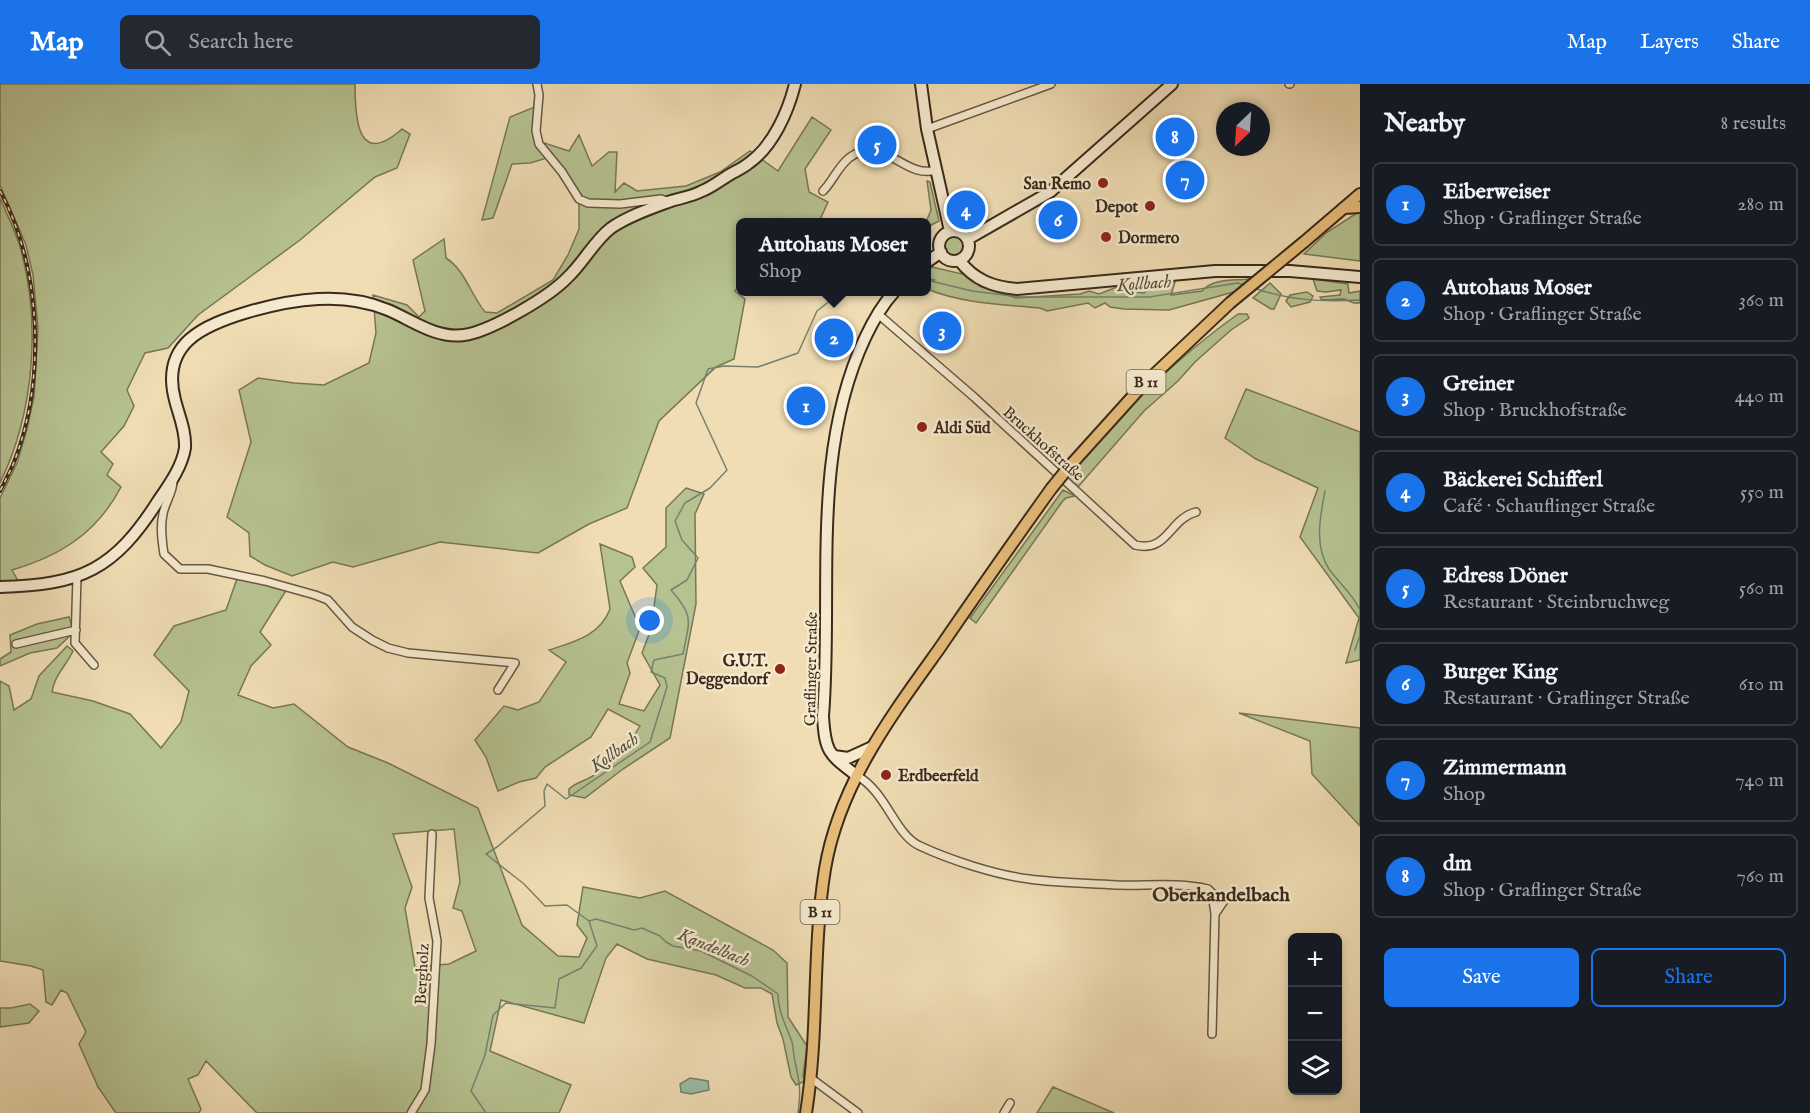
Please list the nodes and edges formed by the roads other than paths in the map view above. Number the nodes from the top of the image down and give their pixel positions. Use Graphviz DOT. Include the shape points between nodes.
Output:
graph roads {
  1 [pos="537,84"];
  2 [pos="795,84"];
  3 [pos="921,84"];
  4 [pos="1051,84"];
  5 [pos="1172,84"];
  6 [pos="927,129"];
  7 [pos="936,170"];
  8 [pos="823,191"];
  9 [pos="1360,194"];
  10 [pos="670,201"];
  11 [pos="1360,207"];
  12 [pos="1344,208"];
  13 [pos="950,231"];
  14 [pos="968,239"];
  15 [pos="941,252"];
  16 [pos="962,258"];
  17 [pos="931,259"];
  18 [pos="1360,278"];
  19 [pos="891,296"];
  20 [pos="878,314"];
  21 [pos="173,478"];
  22 [pos="1196,512"];
  23 [pos="77,577"];
  24 [pos="0,587"];
  25 [pos="76,630"];
  26 [pos="16,644"];
  27 [pos="94,665"];
  28 [pos="498,690"];
  29 [pos="872,747"];
  30 [pos="833,756"];
  31 [pos="856,775"];
  32 [pos="432,834"];
  33 [pos="1212,1034"];
  34 [pos="812,1079"];
  35 [pos="1010,1103"];
  36 [pos="411,1113"];
  37 [pos="806,1113"];
  38 [pos="858,1113"];
  39 [pos="1004,1113"];
  1 -- 10 [label="street" via="539,144 579,199 620,204"];
  2 -- 10 [label="street" via="789,104 763,151 702,192"];
  3 -- 6 [label="street"];
  4 -- 6 [label="street"];
  5 -- 14 [label="street" via="1050,192"];
  6 -- 7 [label="street"];
  7 -- 8 [label="street" via="920,172 879,151 866,150 837,169"];
  7 -- 13 [label="street"];
  9 -- 12 [label="main road, B 11"];
  10 -- 21 [label="street" via="621,221 598,240 551,293 472,334 444,335 375,305 329,298 269,306 204,328 181,348 173,368 174,397 185,438 182,459"];
  11 -- 12 [label="main road"];
  12 -- 29 [label="main road, B 11, bridge" via="1230,303 1142,386 1068,468"];
  13 -- 14 [label="street" via="961,232"];
  13 -- 15 [label="street" via="940,240"];
  14 -- 16 [label="street" via="969,249"];
  15 -- 16 [label="street" via="948,260"];
  15 -- 17 [label="street"];
  16 -- 18 [label="street" via="975,277 1000,288 1017,289 1215,271 1290,271"];
  19 -- 20 [label="street, Graflinger Straße"];
  20 -- 22 [label="street, Bruckhofstraße" via="1135,545 1158,544 1180,520"];
  20 -- 30 [label="street, Graflinger Straße" via="850,378 832,467 823,716 824,738"];
  21 -- 23 [label="street" via="124,546"];
  21 -- 28 [label="street" via="163,513 162,537 164,554 180,569 208,569 315,595 328,600 352,627 388,648 515,663"];
  23 -- 24 [label="street" via="43,585"];
  23 -- 25 [label="street"];
  25 -- 26 [label="street"];
  25 -- 27 [label="street" via="75,643"];
  29 -- 30 [label="street" via="848,758"];
  29 -- 31 [label="main road, B 11"];
  30 -- 31 [label="street"];
  31 -- 33 [label="street" via="876,790 917,845 960,862 1029,879 1208,889 1224,901 1215,914"];
  31 -- 34 [label="main road, B 11" via="825,868"];
  32 -- 36 [label="street, Bergholz" via="429,898 437,941 431,1044 425,1090"];
  34 -- 37 [label="main road, B 11"];
  34 -- 38 [label="street"];
  35 -- 39 [label="street"];
}
